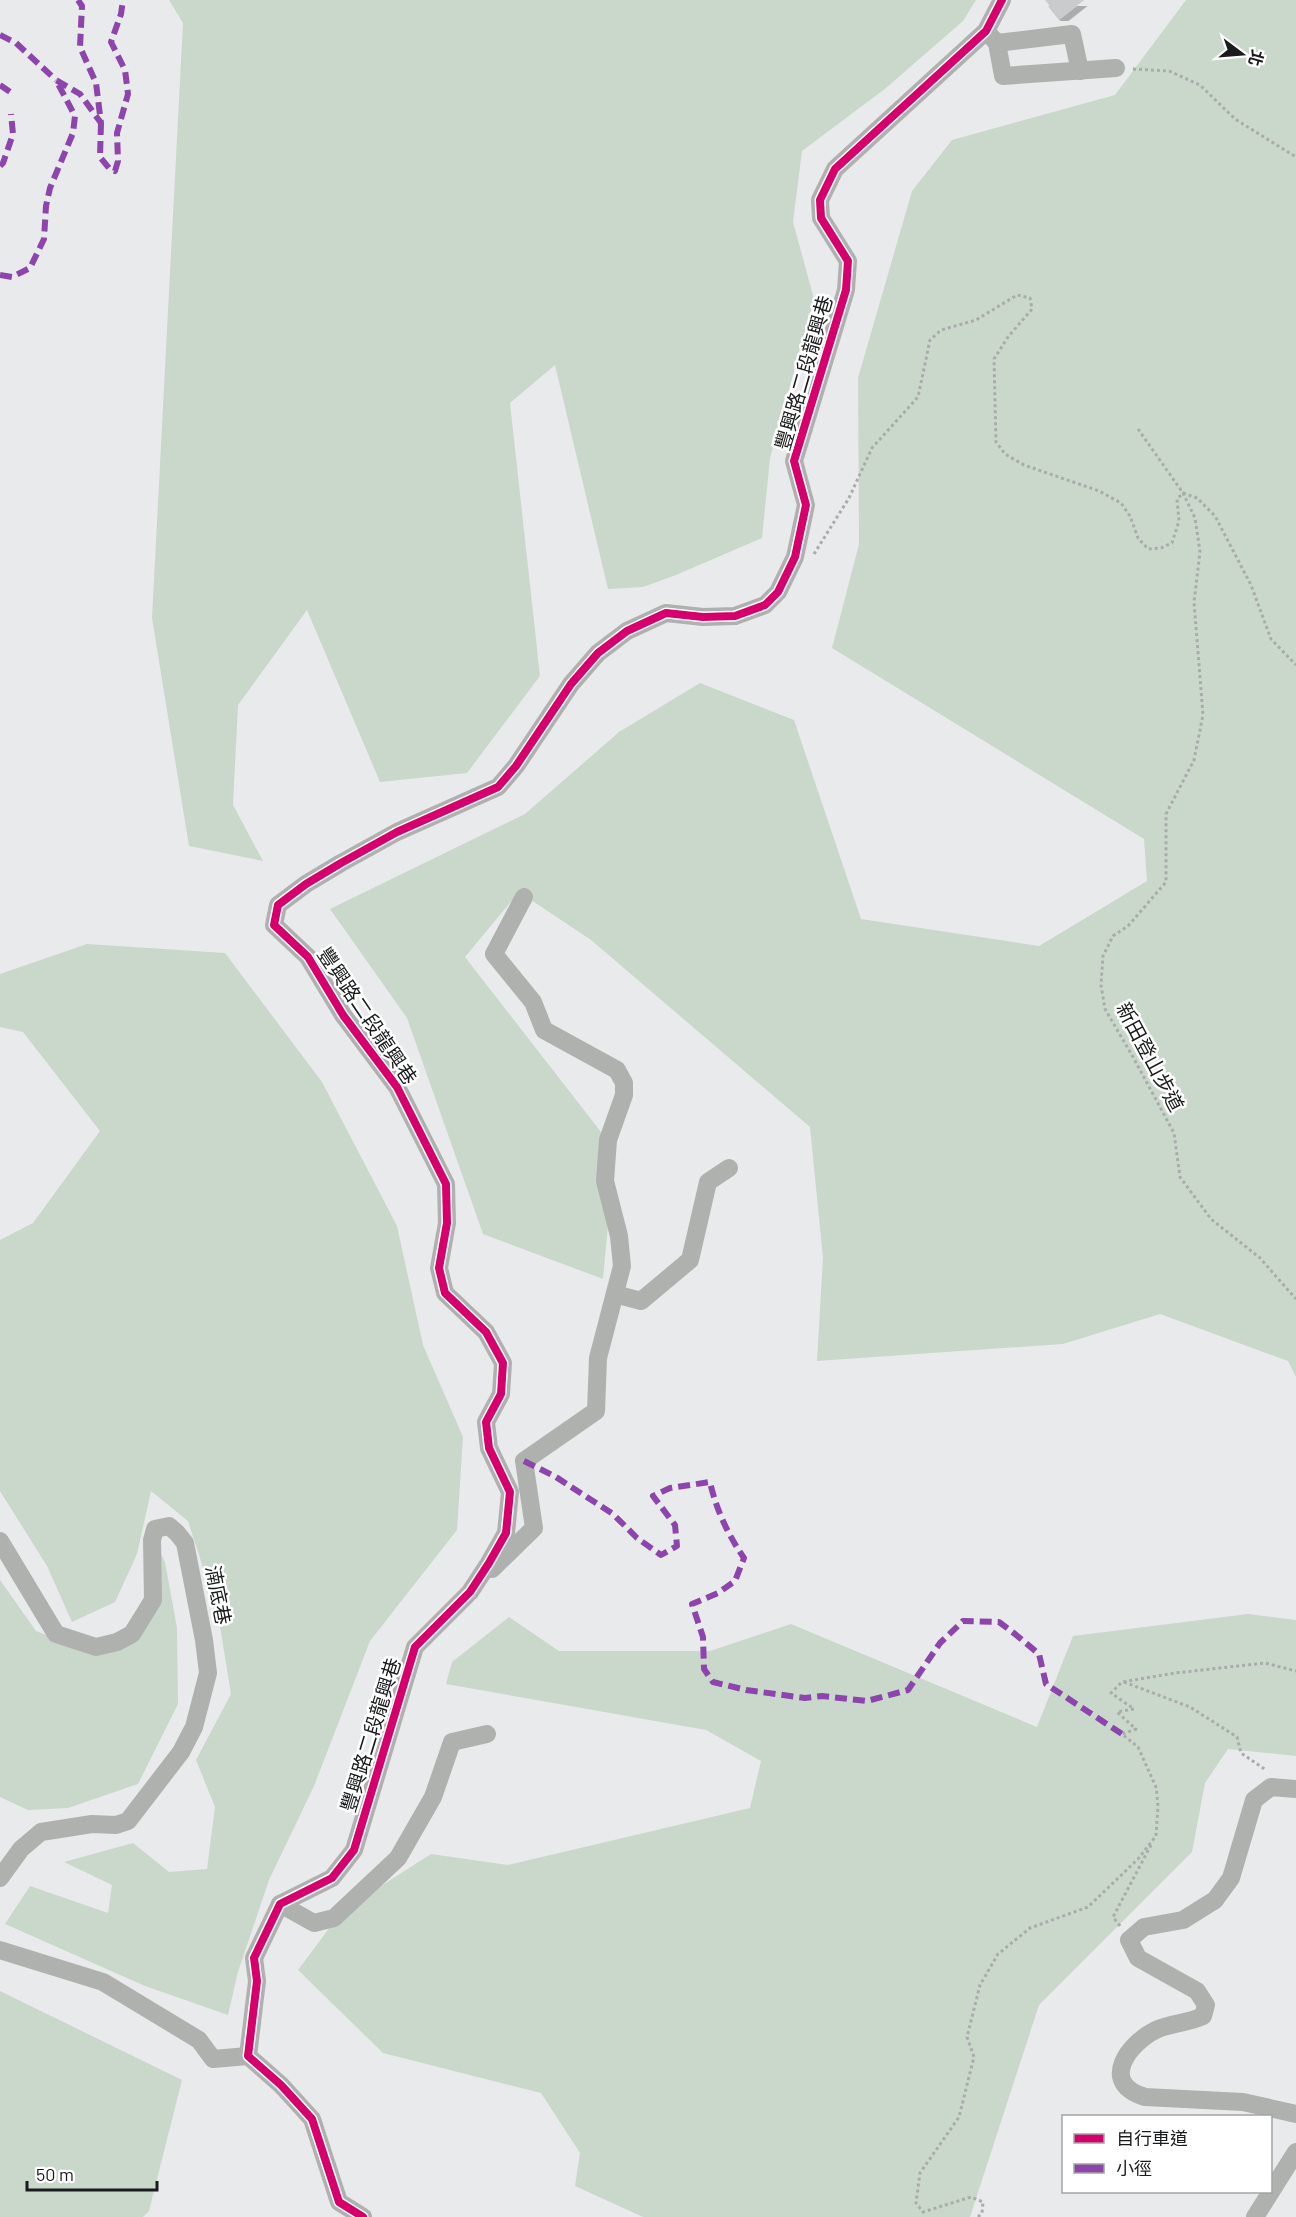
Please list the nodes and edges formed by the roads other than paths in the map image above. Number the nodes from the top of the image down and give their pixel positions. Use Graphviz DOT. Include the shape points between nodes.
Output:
graph roads {
  1 [pos="1002,0"];
  2 [pos="992,37"];
  3 [pos="1116,68"];
  4 [pos="1080,71"];
  5 [pos="524,897"];
  6 [pos="729,1168"];
  7 [pos="615,1294"];
  8 [pos="0,1541"];
  9 [pos="470,1592"];
  10 [pos="487,1734"];
  11 [pos="1296,1789"];
  12 [pos="0,1878"];
  13 [pos="280,1904"];
  14 [pos="0,1950"];
  15 [pos="248,2056"];
  16 [pos="1296,2114"];
  17 [pos="1296,2152"];
  18 [pos="1272,2190"];
  19 [pos="1270,2193"];
  20 [pos="363,2217"];
  21 [pos="1255,2217"];
  1 -- 2 [label="street, 豐興路二段龍興巷"];
  2 -- 4 [label="street" via="1003,76"];
  2 -- 4 [label="street" via="1072,34"];
  2 -- 9 [label="street, 豐興路二段龍興巷" via="835,169 820,200 821,218 848,261 846,290 794,461 806,505 795,557 778,592 765,605 735,616 666,613 627,631 598,653 571,684 498,787 397,832 306,884 278,905 274,925 308,957 343,1015 397,1087 446,1184 447,1223 439,1268 445,1293 486,1332 504,1363 501,1394 486,1422 489,1448 510,1492 506,1533"];
  3 -- 4 [label="street"];
  5 -- 7 [label="street" via="494,954 533,1002 544,1030 617,1070 624,1083 624,1095 608,1140 605,1181 622,1266"];
  6 -- 7 [label="street" via="708,1182 690,1260 641,1301"];
  7 -- 9 [label="street" via="598,1358 596,1411 524,1461 534,1528"];
  8 -- 12 [label="street, 湳底巷" via="56,1634 96,1647 117,1642 132,1634 138,1625 153,1599 155,1529 169,1526 185,1544 208,1674 194,1727 185,1744 128,1821 41,1832 21,1849"];
  9 -- 13 [label="street, 豐興路二段龍興巷" via="415,1647 354,1850 332,1878"];
  10 -- 13 [label="street" via="452,1742 433,1797 398,1858 334,1918 314,1923"];
  11 -- 16 [label="street" via="1271,1786 1254,1800 1230,1878 1215,1900 1183,1920 1144,1928 1129,1940 1138,1958 1197,1991 1206,2005 1203,2016 1158,2029 1140,2043 1123,2061 1120,2072 1122,2084 1145,2097 1243,2102"];
  13 -- 15 [label="street" via="254,1958 257,1981"];
  14 -- 15 [label="street" via="103,1982 199,2040 213,2059"];
  15 -- 20 [label="street" via="312,2119 339,2202"];
  17 -- 18 [label="street"];
  19 -- 21 [label="street"];
}
